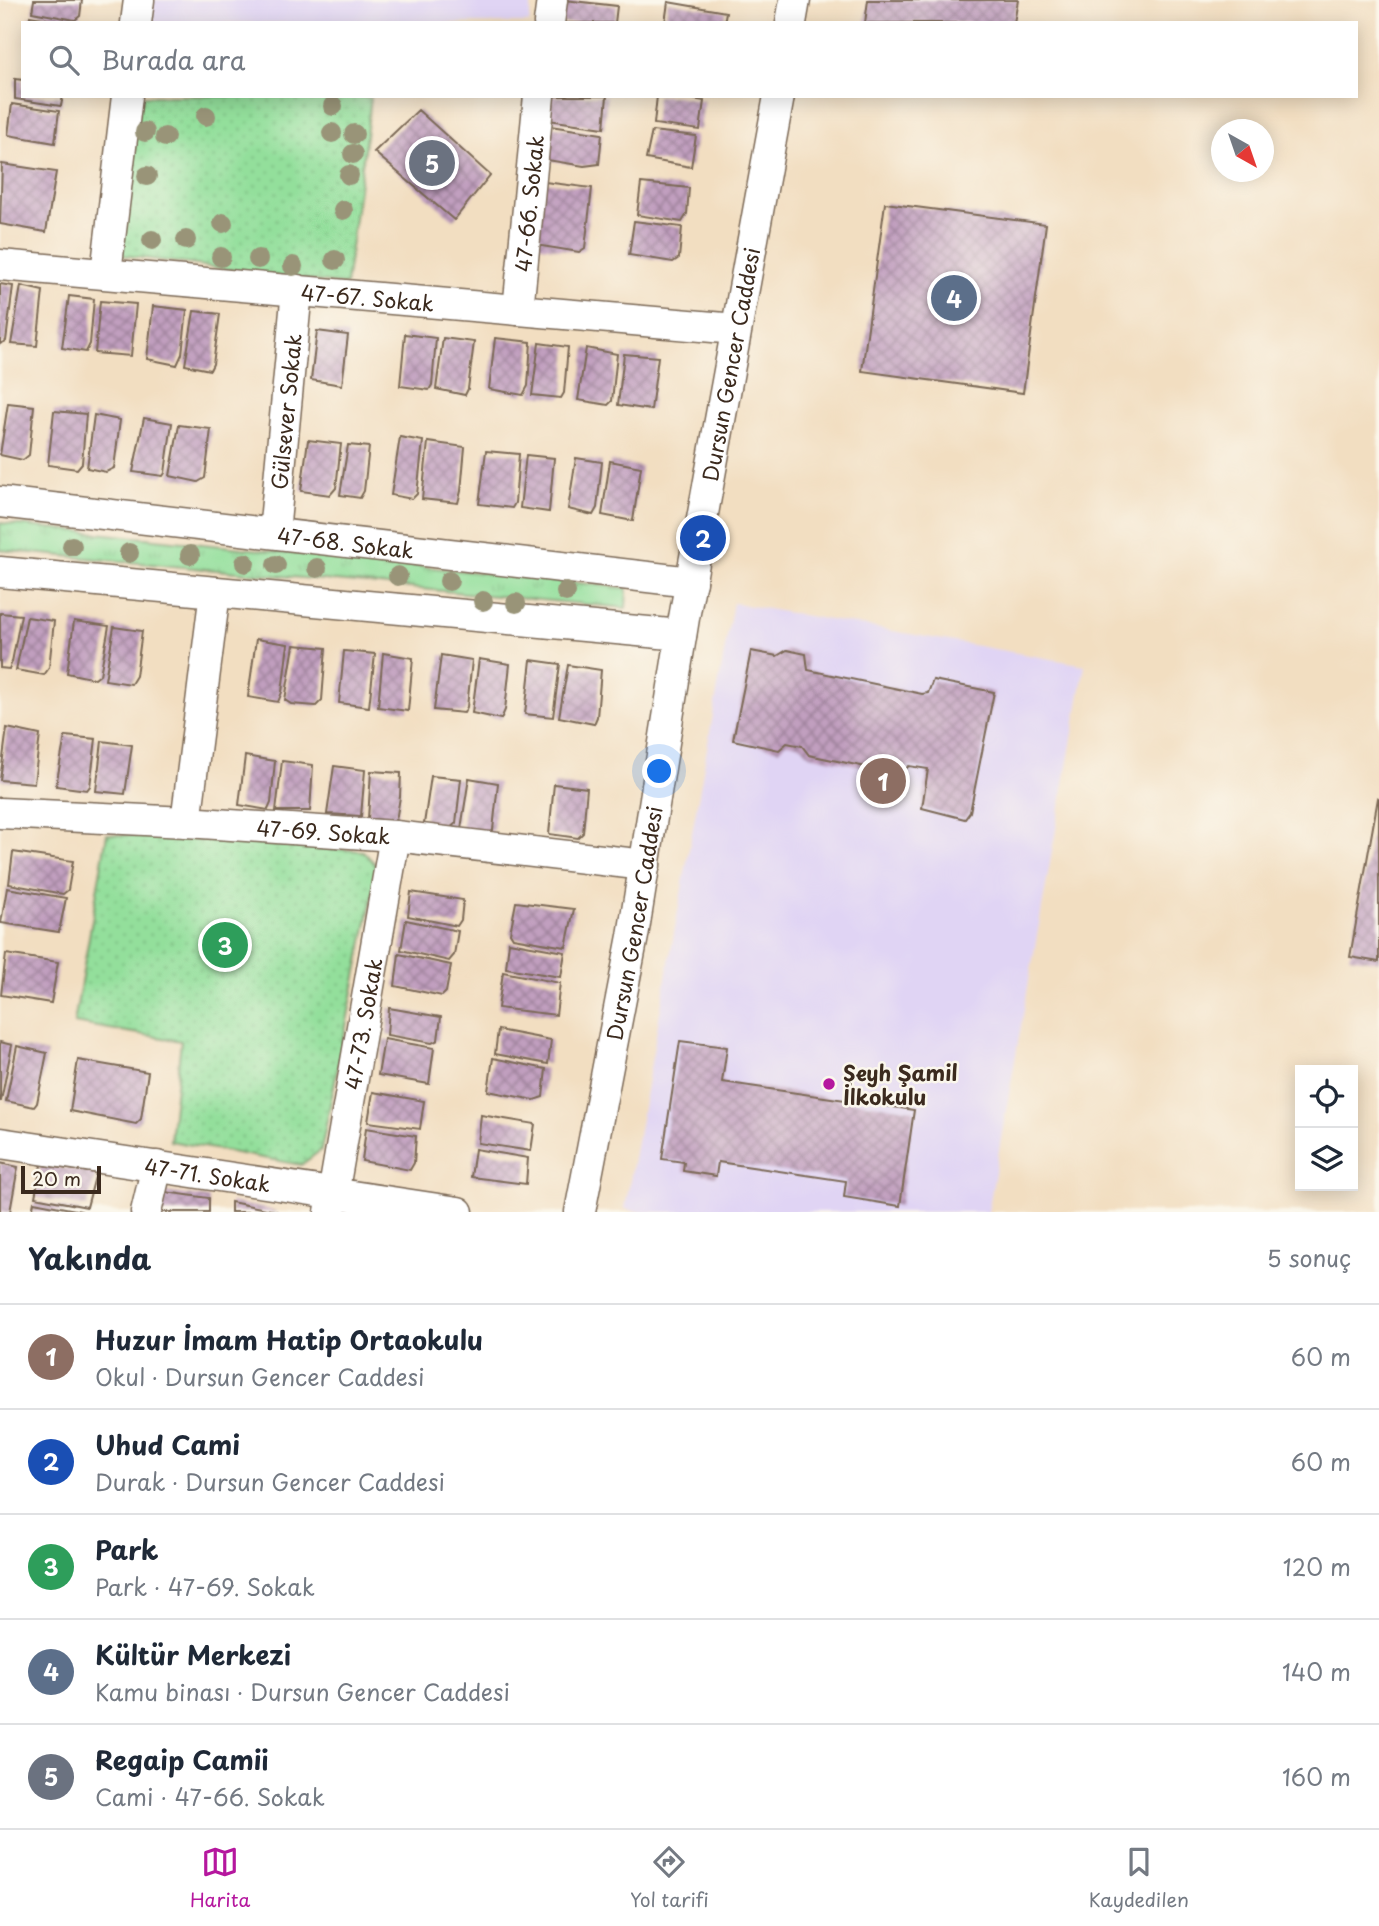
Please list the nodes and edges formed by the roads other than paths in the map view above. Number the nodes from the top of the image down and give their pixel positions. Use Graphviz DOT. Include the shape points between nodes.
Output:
graph roads {
  1 [pos="139,0"];
  2 [pos="552,0"];
  3 [pos="795,0"];
  4 [pos="136,21"];
  5 [pos="548,21"];
  6 [pos="791,21"];
  7 [pos="127,98"];
  8 [pos="539,98"];
  9 [pos="779,98"];
  10 [pos="0,265"];
  11 [pos="106,273"];
  12 [pos="297,290"];
  13 [pos="518,310"];
  14 [pos="736,330"];
  15 [pos="0,502"];
  16 [pos="274,533"];
  17 [pos="0,572"];
  18 [pos="691,582"];
  19 [pos="215,592"];
  20 [pos="681,635"];
  21 [pos="0,813"];
  22 [pos="186,821"];
  23 [pos="395,836"];
  24 [pos="645,865"];
  25 [pos="0,1143"];
  26 [pos="157,1166"];
  27 [pos="332,1202"];
  28 [pos="146,1212"];
  29 [pos="458,1212"];
  30 [pos="580,1212"];
  1 -- 4 [label="street"];
  2 -- 5 [label="street"];
  3 -- 6 [label="street"];
  7 -- 11 [label="street"];
  8 -- 13 [label="street, 47-66. Sokak"];
  9 -- 14 [label="street, Dursun Gencer Caddesi"];
  10 -- 11 [label="street, 47-67. Sokak"];
  11 -- 12 [label="street, 47-67. Sokak"];
  12 -- 13 [label="street, 47-67. Sokak"];
  12 -- 16 [label="street, Gülsever Sokak"];
  13 -- 14 [label="street, 47-67. Sokak"];
  14 -- 18 [label="street, Dursun Gencer Caddesi"];
  15 -- 16 [label="street, 47-68. Sokak"];
  16 -- 18 [label="street, 47-68. Sokak"];
  17 -- 19 [label="street"];
  18 -- 20 [label="street, Dursun Gencer Caddesi"];
  19 -- 20 [label="street"];
  19 -- 22 [label="street"];
  20 -- 24 [label="street, Dursun Gencer Caddesi"];
  21 -- 22 [label="street, 47-69. Sokak"];
  22 -- 23 [label="street, 47-69. Sokak"];
  23 -- 24 [label="street, 47-69. Sokak"];
  23 -- 27 [label="street, 47-73. Sokak"];
  24 -- 30 [label="street, Dursun Gencer Caddesi"];
  25 -- 26 [label="street, 47-71. Sokak"];
  26 -- 27 [label="street, 47-71. Sokak"];
  26 -- 28 [label="street"];
  27 -- 29 [label="street, 47-71. Sokak"];
}
